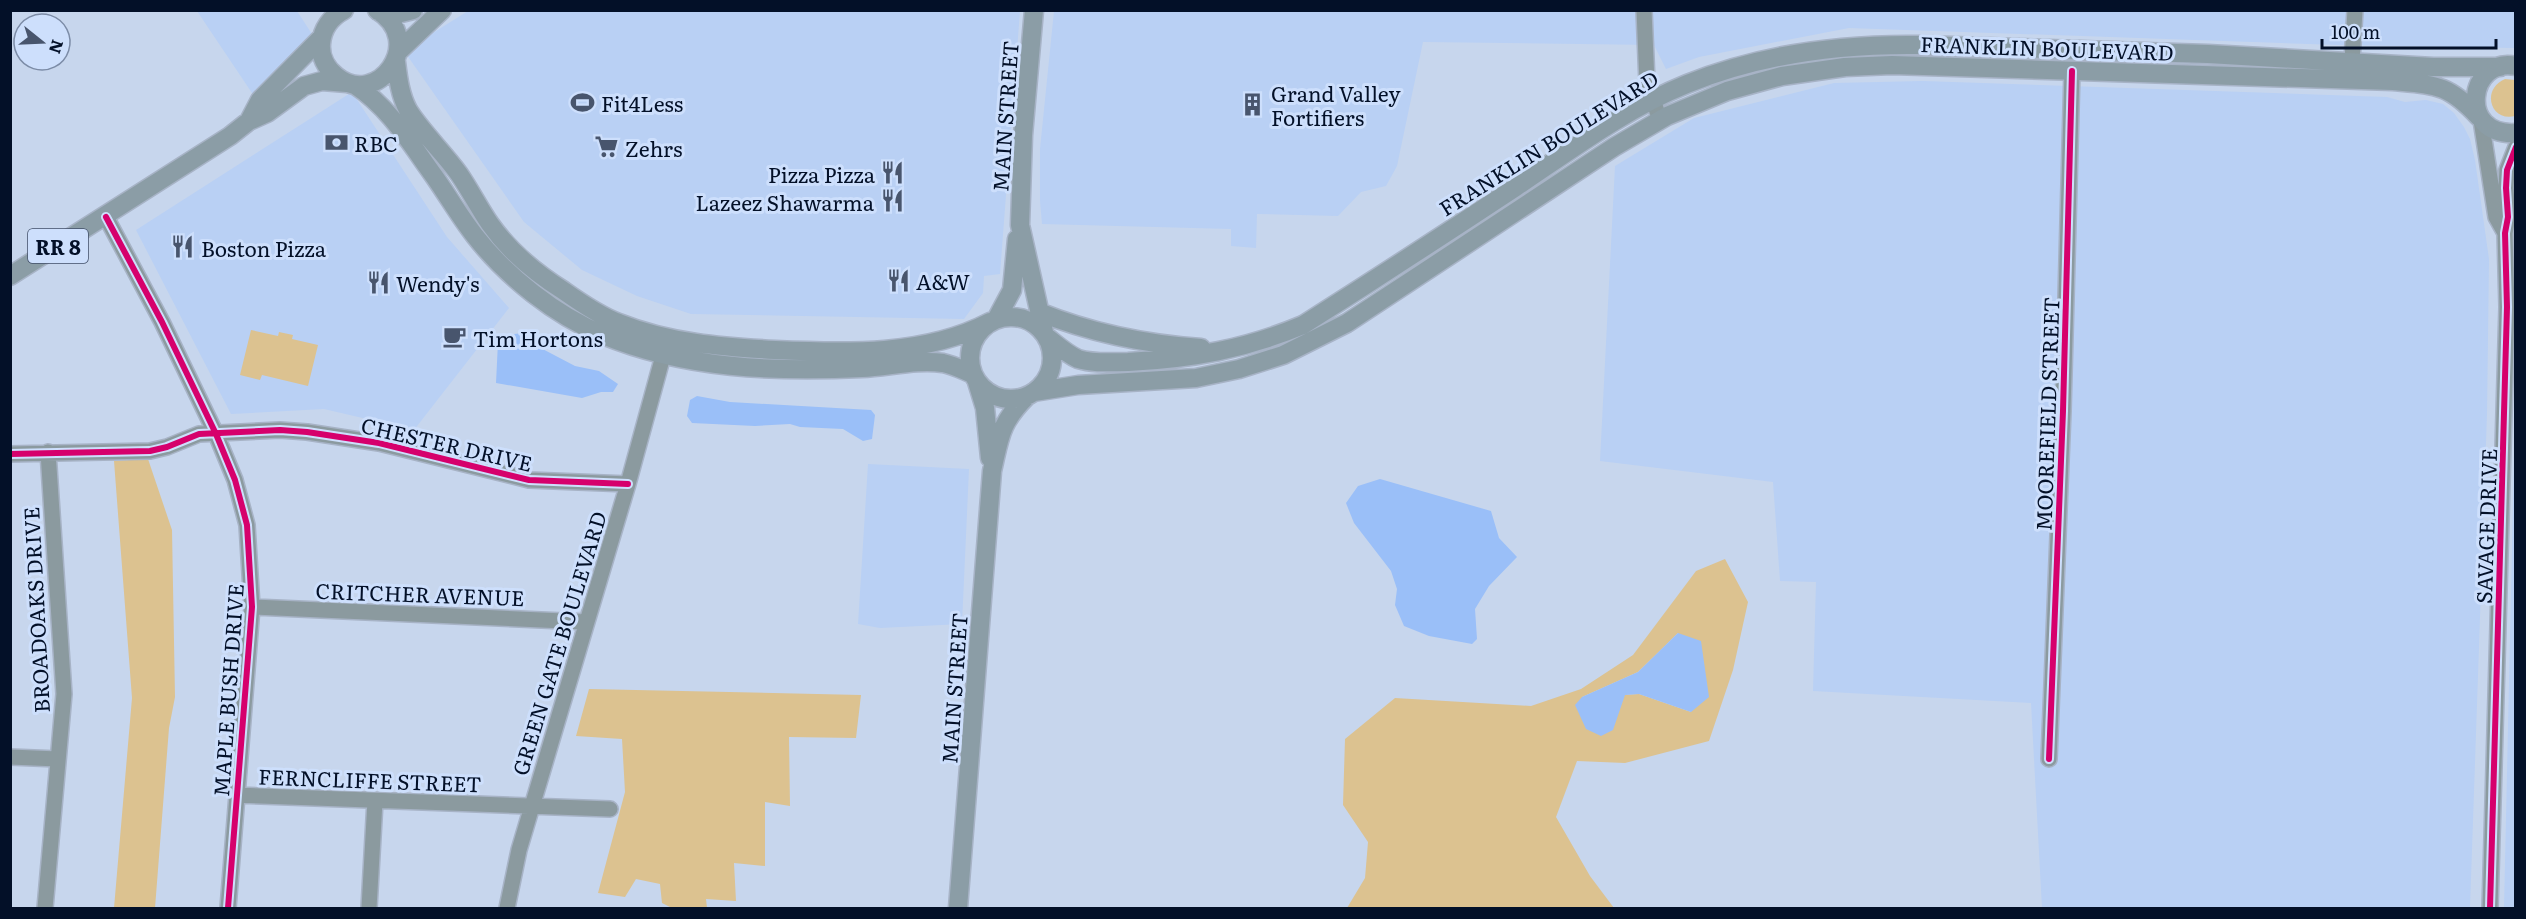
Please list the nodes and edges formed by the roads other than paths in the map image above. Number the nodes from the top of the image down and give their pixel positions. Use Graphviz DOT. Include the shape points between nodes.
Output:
graph roads {
  1 [pos="344,10"];
  2 [pos="413,10"];
  3 [pos="442,10"];
  4 [pos="1034,10"];
  5 [pos="1644,10"];
  6 [pos="2355,10"];
  7 [pos="377,11"];
  8 [pos="324,25"];
  9 [pos="397,57"];
  10 [pos="2352,61"];
  11 [pos="2508,67"];
  12 [pos="2072,71"];
  13 [pos="351,84"];
  14 [pos="1651,100"];
  15 [pos="2480,118"];
  16 [pos="1660,120"];
  17 [pos="249,121"];
  18 [pos="2516,133"];
  19 [pos="2516,147"];
  20 [pos="2516,189"];
  21 [pos="2507,206"];
  22 [pos="106,217"];
  23 [pos="1020,225"];
  24 [pos="2505,233"];
  25 [pos="10,276"];
  26 [pos="1040,312"];
  27 [pos="993,320"];
  28 [pos="1046,335"];
  29 [pos="1228,350"];
  30 [pos="663,356"];
  31 [pos="975,378"];
  32 [pos="1031,394"];
  33 [pos="216,434"];
  34 [pos="48,452"];
  35 [pos="10,454"];
  36 [pos="992,471"];
  37 [pos="628,484"];
  38 [pos="252,607"];
  39 [pos="586,622"];
  40 [pos="10,757"];
  41 [pos="58,759"];
  42 [pos="2049,759"];
  43 [pos="237,795"];
  44 [pos="375,801"];
  45 [pos="532,805"];
  46 [pos="610,809"];
  47 [pos="45,909"];
  48 [pos="228,909"];
  49 [pos="369,909"];
  50 [pos="507,909"];
  51 [pos="958,909"];
  52 [pos="2490,909"];
  1 -- 8 [label="main road"];
  2 -- 7 [label="main road" via="397,14"];
  3 -- 9 [label="main road"];
  4 -- 23 [label="main road, MAIN STREET"];
  5 -- 14 [label="street"];
  6 -- 10 [label="street"];
  7 -- 9 [label="main road" via="386,16 397,33"];
  8 -- 13 [label="main road" via="324,61 333,74"];
  8 -- 17 [label="main road, RR 8" via="260,100"];
  9 -- 13 [label="main road" via="379,80"];
  9 -- 27 [label="main road" via="400,87 409,111 460,176 491,226 550,281 618,323 704,345 828,352 890,350 926,344 972,332"];
  10 -- 11 [label="main road, FRANKLIN BOULEVARD"];
  10 -- 14 [label="main road, FRANKLIN BOULEVARD" via="1871,45 1810,50 1764,60 1717,73"];
  11 -- 15 [label="main road" via="2490,71 2477,88 2475,99"];
  12 -- 15 [label="main road, FRANKLIN BOULEVARD" via="2436,85 2462,99"];
  12 -- 16 [label="main road, FRANKLIN BOULEVARD" via="1845,67 1782,76 1727,91"];
  12 -- 42 [label="street, MOOREFIELD STREET"];
  13 -- 17 [label="main road, RR 8" via="334,80 311,83"];
  13 -- 30 [label="main road" via="387,111 476,237 514,276 582,324"];
  14 -- 16 [label="street"];
  14 -- 29 [label="main road, FRANKLIN BOULEVARD" via="1303,325 1274,338"];
  15 -- 18 [label="main road, FRANKLIN BOULEVARD" via="2497,131"];
  15 -- 24 [label="street, SAVAGE DRIVE" via="2496,217"];
  16 -- 32 [label="main road, FRANKLIN BOULEVARD" via="1347,323 1283,356 1196,378 1078,385"];
  17 -- 22 [label="main road, RR 8"];
  19 -- 21 [label="street, SAVAGE DRIVE" via="2507,170"];
  20 -- 21 [label="street"];
  21 -- 24 [label="street, SAVAGE DRIVE"];
  22 -- 25 [label="main road, RR 8"];
  22 -- 33 [label="street, MAPLE BUSH DRIVE"];
  23 -- 26 [label="main road, MAIN STREET"];
  23 -- 27 [label="main road, MAIN STREET" via="1012,290"];
  24 -- 52 [label="street, SAVAGE DRIVE" via="2507,307"];
  26 -- 28 [label="main road, MAIN STREET"];
  26 -- 29 [label="main road" via="1155,345"];
  27 -- 28 [label="main road" via="1024,318"];
  27 -- 31 [label="main road" via="974,340 970,351"];
  28 -- 29 [label="main road, FRANKLIN BOULEVARD" via="1064,352 1092,362 1178,359"];
  28 -- 32 [label="main road" via="1052,348 1051,369 1047,379"];
  30 -- 31 [label="main road" via="709,364 792,369 930,362 943,363"];
  30 -- 37 [label="street, GREEN GATE BOULEVARD"];
  31 -- 32 [label="main road" via="994,396 1005,399"];
  31 -- 36 [label="main road, MAIN STREET" via="985,408"];
  32 -- 36 [label="main road, MAIN STREET" via="1008,415"];
  33 -- 34 [label="street, CHESTER DRIVE" via="199,434 150,452"];
  33 -- 37 [label="street, CHESTER DRIVE" via="280,430 333,434 529,480"];
  33 -- 38 [label="street, MAPLE BUSH DRIVE" via="235,480 247,525"];
  34 -- 35 [label="street, CHESTER DRIVE"];
  34 -- 41 [label="street, BROADOAKS DRIVE" via="64,694"];
  36 -- 51 [label="main road, MAIN STREET"];
  37 -- 39 [label="street, GREEN GATE BOULEVARD"];
  38 -- 39 [label="street, CRITCHER AVENUE"];
  38 -- 43 [label="street, MAPLE BUSH DRIVE"];
  39 -- 45 [label="street, GREEN GATE BOULEVARD"];
  40 -- 41 [label="street"];
  41 -- 47 [label="street, BROADOAKS DRIVE"];
  43 -- 44 [label="street, FERNCLIFFE STREET"];
  43 -- 48 [label="street, MAPLE BUSH DRIVE"];
  44 -- 45 [label="street, FERNCLIFFE STREET"];
  44 -- 49 [label="street"];
  45 -- 46 [label="street, FERNCLIFFE STREET"];
  45 -- 50 [label="street, GREEN GATE BOULEVARD" via="511,879"];
}
